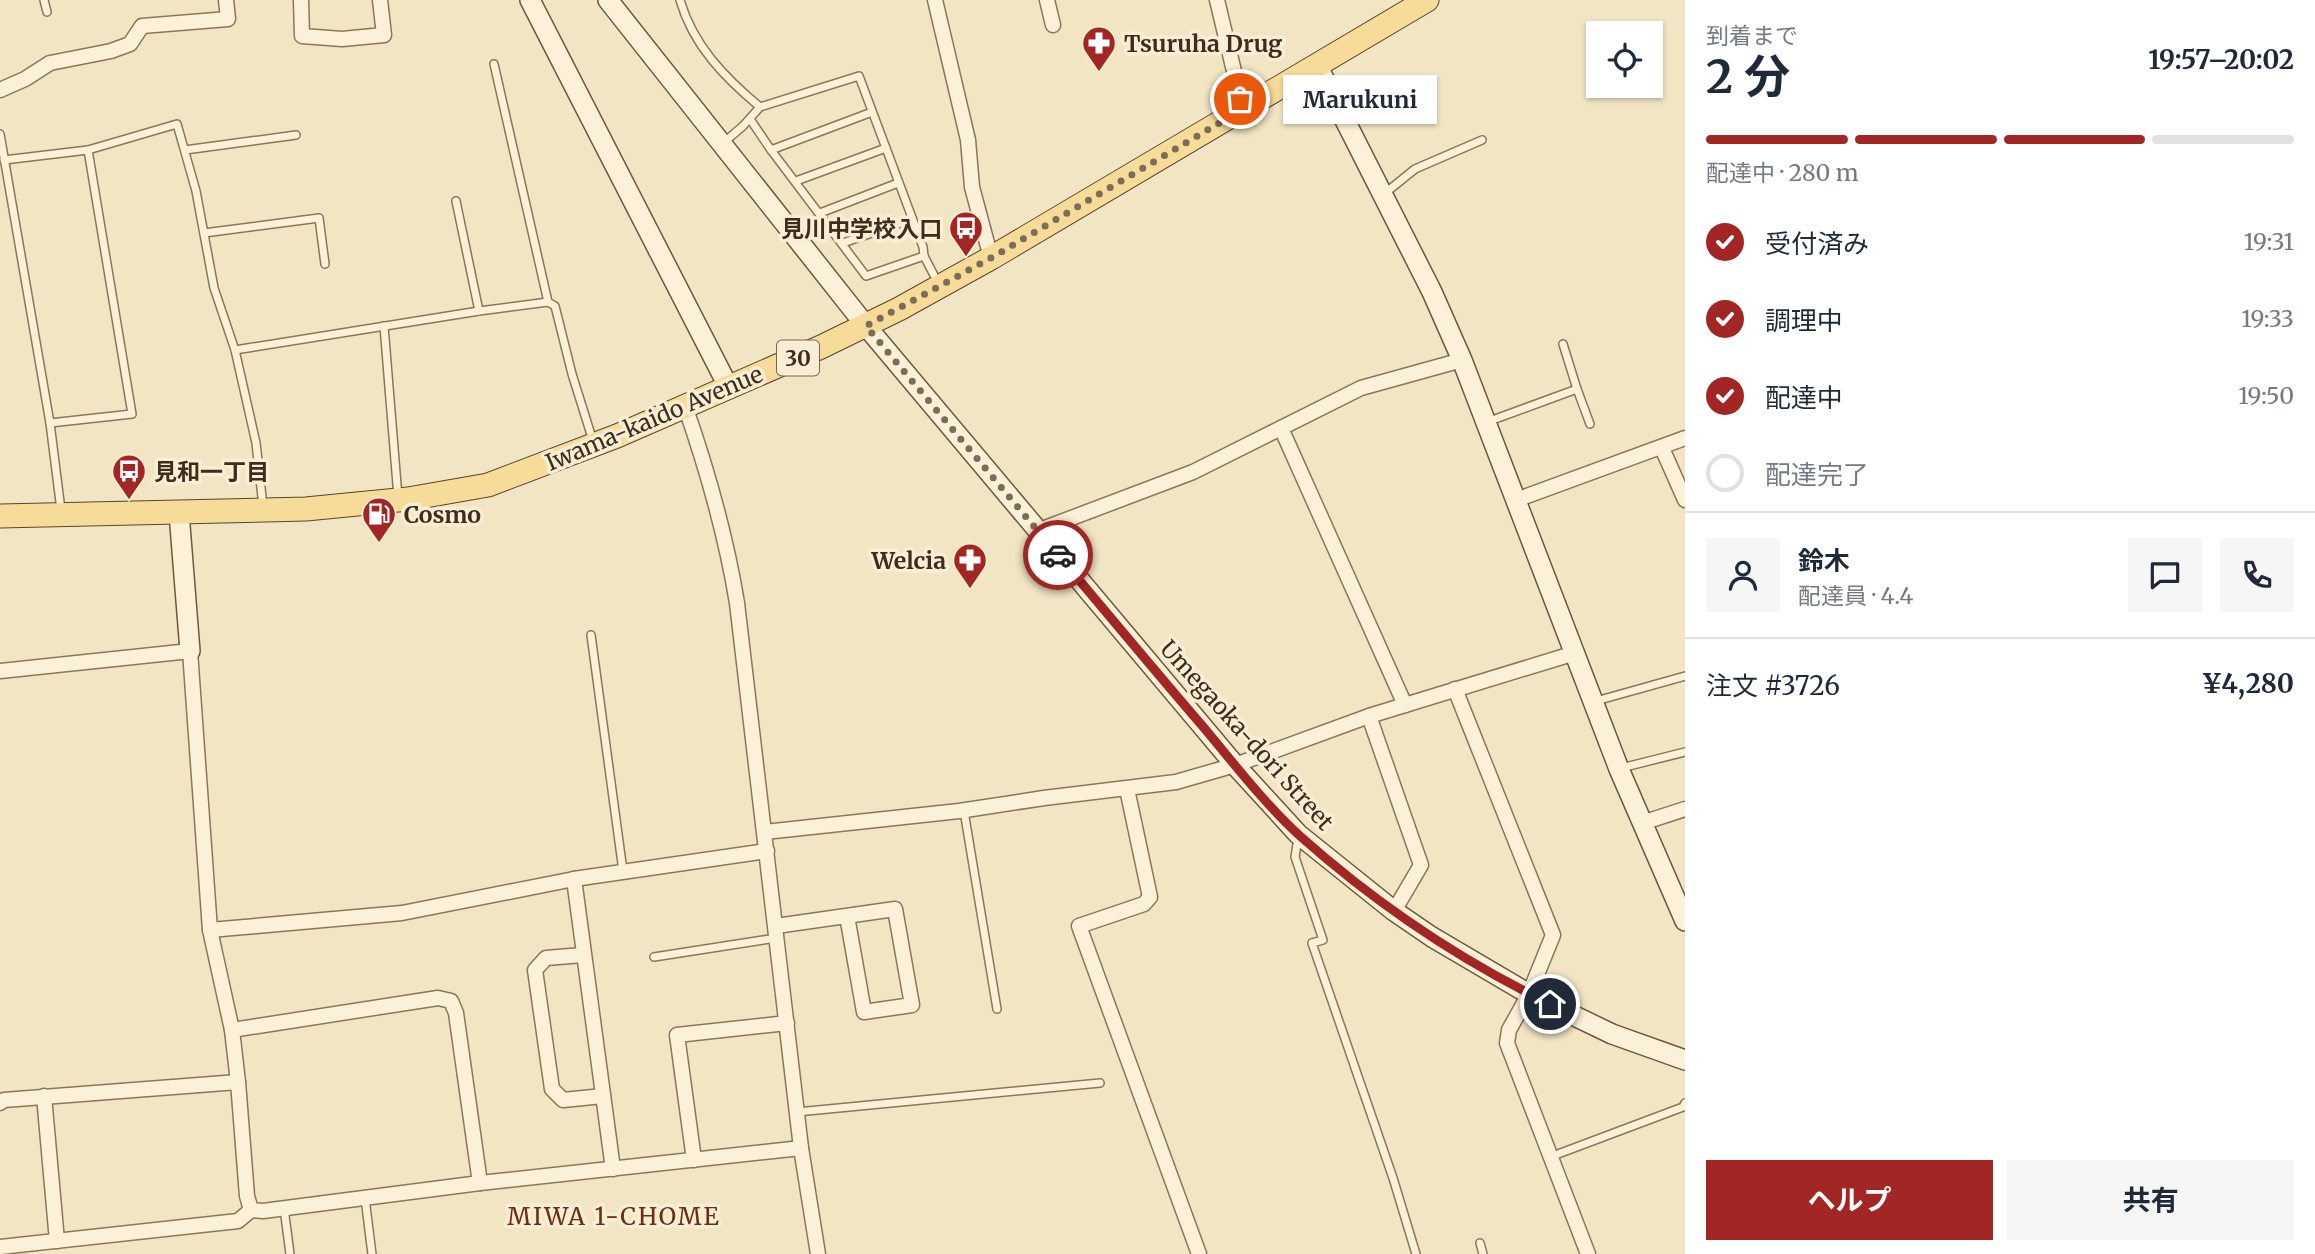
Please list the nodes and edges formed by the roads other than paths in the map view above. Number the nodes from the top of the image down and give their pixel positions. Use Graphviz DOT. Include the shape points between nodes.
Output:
graph roads {
  1 [pos="44,0"];
  2 [pos="226,0"];
  3 [pos="301,0"];
  4 [pos="380,0"];
  5 [pos="530,0"];
  6 [pos="608,0"];
  7 [pos="680,0"];
  8 [pos="935,0"];
  9 [pos="1047,0"];
  10 [pos="1217,0"];
  11 [pos="1427,0"];
  12 [pos="47,12"];
  13 [pos="1053,25"];
  14 [pos="494,64"];
  15 [pos="1317,65"];
  16 [pos="0,90"];
  17 [pos="760,107"];
  18 [pos="1243,109"];
  19 [pos="872,112"];
  20 [pos="750,118"];
  21 [pos="0,134"];
  22 [pos="296,135"];
  23 [pos="1482,141"];
  24 [pos="722,144"];
  25 [pos="886,148"];
  26 [pos="88,150"];
  27 [pos="185,150"];
  28 [pos="771,150"];
  29 [pos="4,160"];
  30 [pos="796,181"];
  31 [pos="898,183"];
  32 [pos="1384,195"];
  33 [pos="456,201"];
  34 [pos="820,213"];
  35 [pos="912,219"];
  36 [pos="204,233"];
  37 [pos="843,243"];
  38 [pos="924,256"];
  39 [pos="991,258"];
  40 [pos="325,264"];
  41 [pos="940,286"];
  42 [pos="548,302"];
  43 [pos="479,311"];
  44 [pos="866,326"];
  45 [pos="384,327"];
  46 [pos="1563,344"];
  47 [pos="235,350"];
  48 [pos="1462,360"];
  49 [pos="729,388"];
  50 [pos="1577,389"];
  51 [pos="685,406"];
  52 [pos="1486,422"];
  53 [pos="50,423"];
  54 [pos="1590,424"];
  55 [pos="1281,428"];
  56 [pos="1685,438"];
  57 [pos="594,445"];
  58 [pos="1662,448"];
  59 [pos="399,500"];
  60 [pos="1516,500"];
  61 [pos="1685,500"];
  62 [pos="264,512"];
  63 [pos="179,513"];
  64 [pos="62,515"];
  65 [pos="0,516"];
  66 [pos="1037,531"];
  67 [pos="591,635"];
  68 [pos="190,651"];
  69 [pos="1575,653"];
  70 [pos="0,671"];
  71 [pos="1685,676"];
  72 [pos="1455,688"];
  73 [pos="1592,702"];
  74 [pos="1405,705"];
  75 [pos="1369,716"];
  76 [pos="1685,752"];
  77 [pos="1235,765"];
  78 [pos="1619,769"];
  79 [pos="1127,789"];
  80 [pos="1685,809"];
  81 [pos="964,810"];
  82 [pos="1642,823"];
  83 [pos="765,832"];
  84 [pos="1298,834"];
  85 [pos="767,851"];
  86 [pos="624,871"];
  87 [pos="574,879"];
  88 [pos="1394,911"];
  89 [pos="847,916"];
  90 [pos="1685,921"];
  91 [pos="210,930"];
  92 [pos="776,932"];
  93 [pos="583,955"];
  94 [pos="654,957"];
  95 [pos="1529,994"];
  96 [pos="997,1009"];
  97 [pos="787,1023"];
  98 [pos="232,1030"];
  99 [pos="1685,1060"];
  100 [pos="238,1082"];
  101 [pos="1100,1083"];
  102 [pos="44,1096"];
  103 [pos="603,1096"];
  104 [pos="0,1103"];
  105 [pos="1685,1103"];
  106 [pos="797,1112"];
  107 [pos="801,1148"];
  108 [pos="1550,1157"];
  109 [pos="694,1160"];
  110 [pos="613,1169"];
  111 [pos="480,1183"];
  112 [pos="365,1198"];
  113 [pos="284,1208"];
  114 [pos="251,1210"];
  115 [pos="57,1241"];
  116 [pos="1480,1243"];
  117 [pos="0,1247"];
  118 [pos="22,1249"];
  119 [pos="290,1254"];
  120 [pos="372,1254"];
  121 [pos="818,1254"];
  122 [pos="1199,1254"];
  123 [pos="1416,1254"];
  124 [pos="1483,1254"];
  125 [pos="1588,1254"];
  1 -- 12 [label="lane"];
  2 -- 16 [label="street" via="229,19 142,26 130,44 50,63"];
  3 -- 4 [label="street" via="302,36 342,39 384,35"];
  5 -- 49 [label="street"];
  6 -- 24 [label="street, Umegaoka-dori Street"];
  7 -- 17 [label="lane" via="687,24 702,48"];
  8 -- 39 [label="street" via="968,140 972,187"];
  9 -- 13 [label="street"];
  10 -- 18 [label="street"];
  11 -- 15 [label="main road, Iwama-kaido Avenue / 30" via="1398,11"];
  14 -- 42 [label="lane"];
  15 -- 18 [label="main road, Iwama-kaido Avenue / 30"];
  15 -- 32 [label="street"];
  17 -- 19 [label="lane" via="859,76"];
  17 -- 20 [label="lane"];
  18 -- 39 [label="main road, Iwama-kaido Avenue / 30"];
  19 -- 25 [label="lane"];
  19 -- 28 [label="lane"];
  20 -- 24 [label="lane"];
  20 -- 28 [label="lane"];
  21 -- 29 [label="lane"];
  22 -- 27 [label="lane"];
  23 -- 32 [label="lane" via="1415,169"];
  24 -- 44 [label="street, Umegaoka-dori Street"];
  25 -- 30 [label="lane"];
  25 -- 31 [label="lane"];
  26 -- 27 [label="lane" via="177,124"];
  26 -- 29 [label="lane"];
  26 -- 53 [label="lane" via="132,414"];
  27 -- 36 [label="lane"];
  28 -- 30 [label="lane"];
  29 -- 53 [label="lane"];
  30 -- 34 [label="lane"];
  31 -- 34 [label="lane"];
  31 -- 35 [label="lane"];
  32 -- 48 [label="street"];
  33 -- 43 [label="lane"];
  34 -- 37 [label="lane"];
  35 -- 37 [label="lane"];
  35 -- 38 [label="lane"];
  36 -- 40 [label="lane" via="319,218"];
  36 -- 47 [label="lane" via="214,288"];
  37 -- 38 [label="lane" via="866,275"];
  38 -- 41 [label="lane"];
  39 -- 41 [label="main road, Iwama-kaido Avenue / 30"];
  41 -- 44 [label="main road, Iwama-kaido Avenue / 30"];
  42 -- 43 [label="lane"];
  42 -- 57 [label="lane" via="555,306"];
  43 -- 45 [label="lane"];
  44 -- 49 [label="main road, Iwama-kaido Avenue / 30"];
  44 -- 66 [label="street, Umegaoka-dori Street"];
  45 -- 47 [label="lane"];
  45 -- 59 [label="lane"];
  46 -- 50 [label="lane"];
  47 -- 62 [label="lane" via="256,443"];
  48 -- 52 [label="street"];
  48 -- 55 [label="street" via="1361,387"];
  49 -- 51 [label="main road, Iwama-kaido Avenue / 30"];
  50 -- 52 [label="lane"];
  50 -- 54 [label="lane"];
  51 -- 57 [label="main road, Iwama-kaido Avenue / 30"];
  51 -- 83 [label="street" via="731,569"];
  52 -- 60 [label="street"];
  53 -- 64 [label="lane"];
  55 -- 66 [label="street" via="1193,472"];
  55 -- 74 [label="street"];
  56 -- 58 [label="street"];
  57 -- 59 [label="main road, Iwama-kaido Avenue / 30" via="488,485"];
  58 -- 60 [label="street"];
  58 -- 61 [label="street"];
  59 -- 62 [label="main road, Iwama-kaido Avenue / 30"];
  60 -- 69 [label="street"];
  62 -- 63 [label="main road, Iwama-kaido Avenue / 30"];
  63 -- 64 [label="main road, Iwama-kaido Avenue / 30"];
  63 -- 68 [label="street"];
  64 -- 65 [label="main road, Iwama-kaido Avenue / 30"];
  66 -- 77 [label="street, Umegaoka-dori Street"];
  67 -- 86 [label="lane"];
  68 -- 70 [label="street"];
  68 -- 91 [label="street"];
  69 -- 72 [label="street"];
  69 -- 73 [label="street"];
  71 -- 73 [label="lane"];
  72 -- 74 [label="street"];
  72 -- 95 [label="street" via="1553,935"];
  73 -- 78 [label="street"];
  74 -- 75 [label="street"];
  75 -- 77 [label="street"];
  75 -- 88 [label="street" via="1420,865"];
  76 -- 78 [label="lane"];
  77 -- 79 [label="street" via="1176,782"];
  77 -- 84 [label="street, Umegaoka-dori Street"];
  78 -- 82 [label="street"];
  79 -- 81 [label="street"];
  79 -- 122 [label="street" via="1150,897 1144,904 1079,926"];
  80 -- 82 [label="street"];
  81 -- 83 [label="street"];
  81 -- 96 [label="lane"];
  82 -- 90 [label="street"];
  83 -- 85 [label="street"];
  84 -- 88 [label="street, Umegaoka-dori Street"];
  84 -- 123 [label="lane" via="1295,857 1323,940 1312,943"];
  85 -- 86 [label="street"];
  85 -- 92 [label="street"];
  86 -- 87 [label="street"];
  87 -- 91 [label="street" via="402,913"];
  87 -- 93 [label="street"];
  88 -- 95 [label="street, Umegaoka-dori Street"];
  89 -- 89 [label="street" via="895,909 912,1005 864,1012"];
  89 -- 92 [label="street"];
  91 -- 98 [label="street"];
  92 -- 94 [label="lane"];
  92 -- 97 [label="street"];
  93 -- 103 [label="street"];
  93 -- 103 [label="street" via="546,958 535,970 552,1089 563,1100"];
  95 -- 99 [label="street, Umegaoka-dori Street" via="1612,1034"];
  95 -- 108 [label="street" via="1509,1030 1507,1043"];
  97 -- 106 [label="street"];
  97 -- 109 [label="street" via="677,1035"];
  98 -- 100 [label="street"];
  98 -- 111 [label="street" via="438,998 451,1001"];
  100 -- 102 [label="street"];
  100 -- 114 [label="street"];
  101 -- 106 [label="lane"];
  102 -- 104 [label="street"];
  102 -- 115 [label="street"];
  103 -- 110 [label="street"];
  105 -- 108 [label="lane"];
  106 -- 107 [label="street"];
  107 -- 109 [label="street"];
  107 -- 121 [label="street"];
  108 -- 125 [label="street"];
  109 -- 110 [label="street"];
  110 -- 111 [label="street"];
  111 -- 112 [label="street"];
  112 -- 113 [label="street"];
  112 -- 120 [label="lane"];
  113 -- 114 [label="street"];
  113 -- 119 [label="lane"];
  114 -- 115 [label="street" via="237,1221"];
  115 -- 118 [label="street"];
  116 -- 124 [label="lane"];
  117 -- 118 [label="street"];
}
